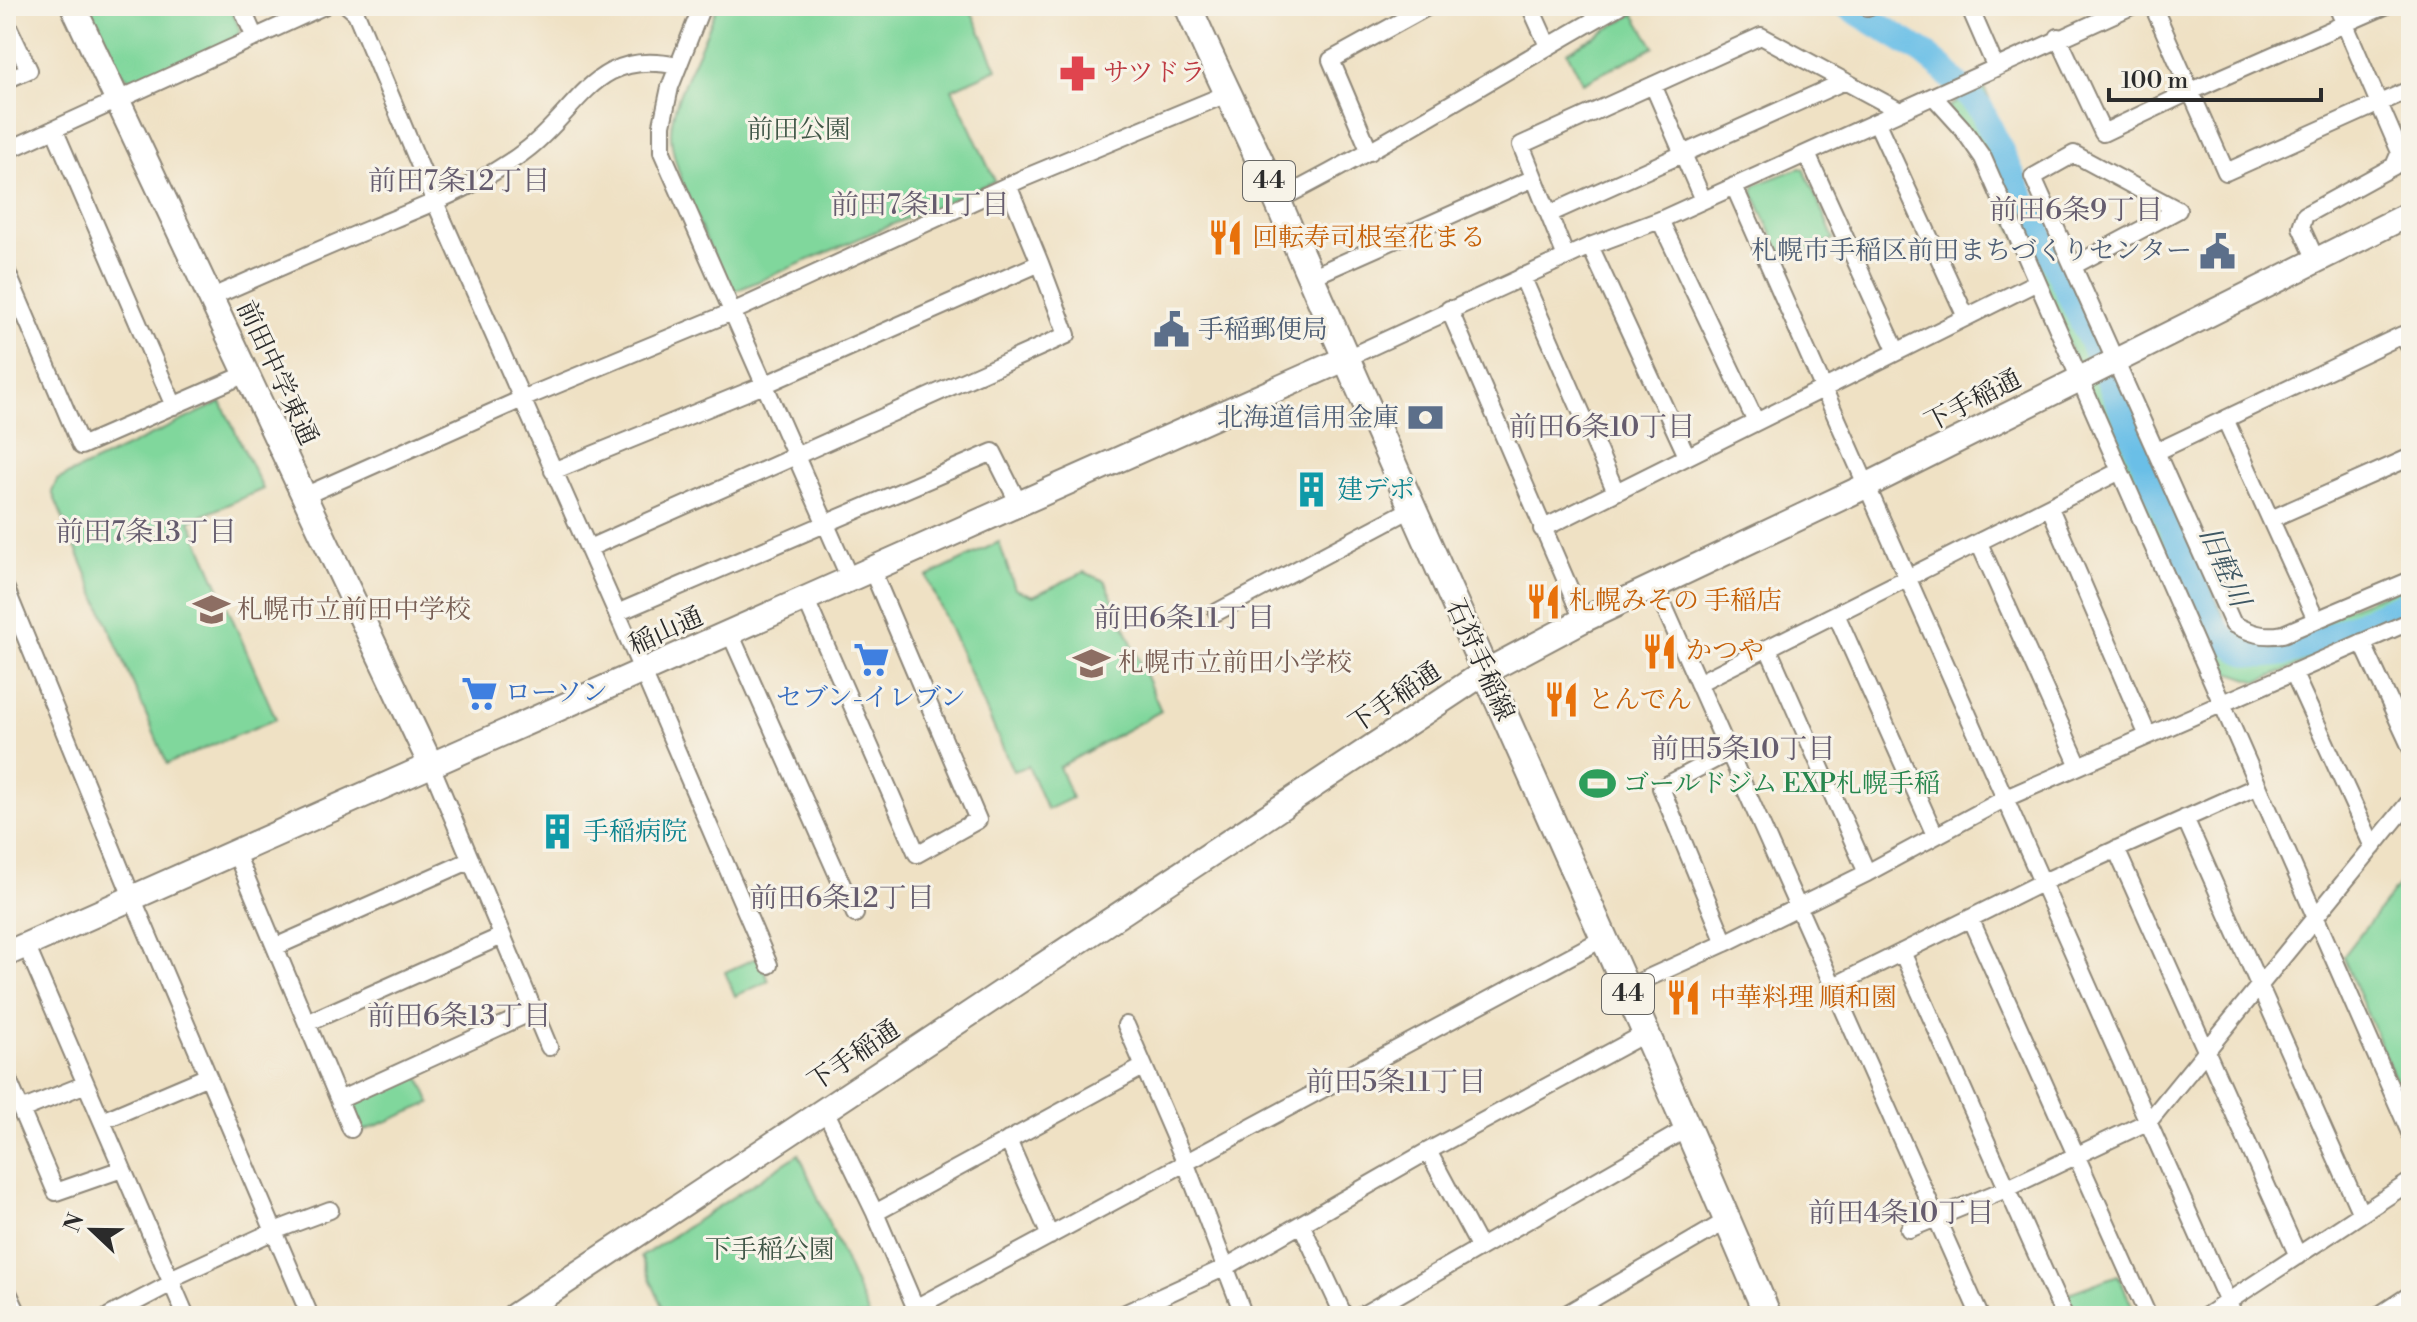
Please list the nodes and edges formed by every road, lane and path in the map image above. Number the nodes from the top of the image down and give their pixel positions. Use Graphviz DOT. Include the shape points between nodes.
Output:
graph roads {
  1 [pos="73,6"];
  2 [pos="241,6"];
  3 [pos="324,6"];
  4 [pos="348,6"];
  5 [pos="702,6"];
  6 [pos="1429,6"];
  7 [pos="1530,6"];
  8 [pos="1619,6"];
  9 [pos="1969,6"];
  10 [pos="2132,6"];
  11 [pos="2153,6"];
  12 [pos="2337,6"];
  13 [pos="2385,6"];
  14 [pos="1191,7"];
  15 [pos="6,22"];
  16 [pos="2346,25"];
  17 [pos="2058,37"];
  18 [pos="255,38"];
  19 [pos="1548,46"];
  20 [pos="678,66"];
  21 [pos="1996,68"];
  22 [pos="6,80"];
  23 [pos="1845,81"];
  24 [pos="1653,85"];
  25 [pos="2411,89"];
  26 [pos="2189,92"];
  27 [pos="1229,93"];
  28 [pos="1938,95"];
  29 [pos="117,100"];
  30 [pos="2381,104"];
  31 [pos="1900,111"];
  32 [pos="1877,123"];
  33 [pos="54,129"];
  34 [pos="6,151"];
  35 [pos="1370,152"];
  36 [pos="1683,154"];
  37 [pos="1807,154"];
  38 [pos="1534,178"];
  39 [pos="1008,185"];
  40 [pos="1734,186"];
  41 [pos="1278,200"];
  42 [pos="1703,200"];
  43 [pos="435,202"];
  44 [pos="2411,213"];
  45 [pos="1549,214"];
  46 [pos="1660,220"];
  47 [pos="1590,246"];
  48 [pos="1566,257"];
  49 [pos="2316,260"];
  50 [pos="1040,263"];
  51 [pos="2073,266"];
  52 [pos="6,270"];
  53 [pos="1522,276"];
  54 [pos="1311,277"];
  55 [pos="2037,282"];
  56 [pos="210,298"];
  57 [pos="1449,309"];
  58 [pos="732,312"];
  59 [pos="1966,317"];
  60 [pos="2411,349"];
  61 [pos="1897,352"];
  62 [pos="1347,358"];
  63 [pos="2115,361"];
  64 [pos="246,374"];
  65 [pos="2079,379"];
  66 [pos="764,385"];
  67 [pos="1823,389"];
  68 [pos="522,399"];
  69 [pos="174,406"];
  70 [pos="2225,419"];
  71 [pos="1756,422"];
  72 [pos="2156,452"];
  73 [pos="796,454"];
  74 [pos="1687,456"];
  75 [pos="2411,457"];
  76 [pos="553,471"];
  77 [pos="2120,471"];
  78 [pos="1868,485"];
  79 [pos="1616,492"];
  80 [pos="304,496"];
  81 [pos="1018,502"];
  82 [pos="1413,508"];
  83 [pos="2050,508"];
  84 [pos="2271,519"];
  85 [pos="826,525"];
  86 [pos="1542,529"];
  87 [pos="1979,543"];
  88 [pos="589,548"];
  89 [pos="861,575"];
  90 [pos="1909,578"];
  91 [pos="2411,580"];
  92 [pos="1655,586"];
  93 [pos="6,589"];
  94 [pos="806,600"];
  95 [pos="1217,612"];
  96 [pos="617,613"];
  97 [pos="1836,614"];
  98 [pos="11,618"];
  99 [pos="1583,620"];
  100 [pos="2316,620"];
  101 [pos="2411,621"];
  102 [pos="730,633"];
  103 [pos="2362,642"];
  104 [pos="1768,648"];
  105 [pos="643,672"];
  106 [pos="1485,672"];
  107 [pos="2293,672"];
  108 [pos="1698,683"];
  109 [pos="2222,704"];
  110 [pos="2148,736"];
  111 [pos="2411,748"];
  112 [pos="1729,752"];
  113 [pos="430,763"];
  114 [pos="2079,766"];
  115 [pos="2258,786"];
  116 [pos="2006,798"];
  117 [pos="2411,800"];
  118 [pos="2185,818"];
  119 [pos="1935,835"];
  120 [pos="2373,847"];
  121 [pos="2116,849"];
  122 [pos="235,851"];
  123 [pos="471,860"];
  124 [pos="1867,873"];
  125 [pos="2043,882"];
  126 [pos="132,897"];
  127 [pos="1799,906"];
  128 [pos="855,914"];
  129 [pos="2315,917"];
  130 [pos="1970,918"];
  131 [pos="502,936"];
  132 [pos="1604,938"];
  133 [pos="1725,943"];
  134 [pos="275,947"];
  135 [pos="16,949"];
  136 [pos="1902,952"];
  137 [pos="769,965"];
  138 [pos="2260,985"];
  139 [pos="1834,986"];
  140 [pos="1626,988"];
  141 [pos="534,1011"];
  142 [pos="307,1023"];
  143 [pos="1126,1025"];
  144 [pos="1646,1033"];
  145 [pos="549,1047"];
  146 [pos="2205,1052"];
  147 [pos="1143,1067"];
  148 [pos="6,1075"];
  149 [pos="208,1076"];
  150 [pos="86,1084"];
  151 [pos="339,1100"];
  152 [pos="21,1110"];
  153 [pos="825,1110"];
  154 [pos="102,1121"];
  155 [pos="2149,1121"];
  156 [pos="1688,1128"];
  157 [pos="351,1129"];
  158 [pos="2411,1135"];
  159 [pos="1008,1140"];
  160 [pos="1428,1151"];
  161 [pos="2074,1155"];
  162 [pos="1186,1164"];
  163 [pos="122,1169"];
  164 [pos="2411,1181"];
  165 [pos="2006,1189"];
  166 [pos="330,1210"];
  167 [pos="875,1213"];
  168 [pos="2361,1214"];
  169 [pos="1936,1217"];
  170 [pos="1728,1220"];
  171 [pos="1301,1224"];
  172 [pos="1909,1229"];
  173 [pos="274,1231"];
  174 [pos="1050,1236"];
  175 [pos="1479,1246"];
  176 [pos="2298,1256"];
  177 [pos="1226,1267"];
  178 [pos="171,1281"];
  179 [pos="6,1288"];
  180 [pos="2411,1299"];
  181 [pos="2231,1309"];
  182 [pos="1150,1310"];
  183 [pos="917,1312"];
  184 [pos="126,1313"];
  185 [pos="19,1316"];
  186 [pos="109,1316"];
  187 [pos="186,1316"];
  188 [pos="310,1316"];
  189 [pos="514,1316"];
  190 [pos="1119,1316"];
  191 [pos="1244,1316"];
  192 [pos="1344,1316"];
  193 [pos="1361,1316"];
  194 [pos="1563,1316"];
  195 [pos="1768,1316"];
  196 [pos="1980,1316"];
  197 [pos="2064,1316"];
  198 [pos="2148,1316"];
  199 [pos="2206,1316"];
  200 [pos="2385,1316"];
  1 -- 29 [label="street, 前田中学東通"];
  2 -- 18 [label="street"];
  3 -- 18 [label="street"];
  4 -- 43 [label="street" via="356,13"];
  5 -- 20 [label="street"];
  6 -- 35 [label="street" via="1331,60"];
  7 -- 19 [label="street"];
  8 -- 19 [label="street"];
  9 -- 21 [label="street"];
  10 -- 17 [label="street"];
  11 -- 26 [label="street"];
  12 -- 16 [label="street"];
  13 -- 16 [label="street"];
  14 -- 27 [label="main road, 石狩手稲線 / 44"];
  15 -- 22 [label="street" via="29,70"];
  16 -- 26 [label="street"];
  16 -- 30 [label="street"];
  17 -- 21 [label="street"];
  17 -- 26 [label="street" via="2103,133"];
  18 -- 29 [label="street"];
  19 -- 35 [label="street"];
  20 -- 43 [label="street" via="619,65 595,81 530,147"];
  20 -- 58 [label="street" via="662,125 662,152"];
  21 -- 28 [label="street"];
  23 -- 24 [label="street" via="1761,36"];
  23 -- 31 [label="street"];
  23 -- 36 [label="street"];
  24 -- 36 [label="street"];
  24 -- 38 [label="street" via="1521,145"];
  25 -- 30 [label="street"];
  26 -- 30 [label="street" via="2226,172"];
  27 -- 39 [label="street"];
  27 -- 41 [label="main road, 石狩手稲線 / 44"];
  28 -- 31 [label="street"];
  28 -- 55 [label="street" via="1983,158"];
  29 -- 33 [label="street"];
  29 -- 56 [label="street, 前田中学東通"];
  30 -- 49 [label="street" via="2400,152 2394,166 2305,215 2301,227"];
  31 -- 32 [label="street"];
  32 -- 37 [label="street"];
  32 -- 59 [label="street"];
  33 -- 34 [label="street"];
  33 -- 69 [label="street"];
  35 -- 41 [label="street"];
  36 -- 42 [label="street"];
  36 -- 45 [label="street"];
  37 -- 40 [label="street"];
  37 -- 61 [label="street"];
  38 -- 45 [label="street"];
  38 -- 54 [label="street"];
  39 -- 50 [label="street"];
  39 -- 58 [label="street"];
  40 -- 42 [label="street"];
  40 -- 67 [label="street"];
  41 -- 54 [label="main road, 石狩手稲線 / 44"];
  42 -- 46 [label="street"];
  43 -- 56 [label="street"];
  43 -- 68 [label="street"];
  44 -- 49 [label="street, 下手稲通"];
  45 -- 48 [label="street"];
  46 -- 47 [label="street"];
  46 -- 71 [label="street"];
  47 -- 48 [label="street"];
  47 -- 74 [label="street"];
  48 -- 53 [label="street"];
  49 -- 63 [label="street, 下手稲通"];
  50 -- 66 [label="street"];
  50 -- 73 [label="street" via="1067,335"];
  51 -- 51 [label="street" via="2033,177 2074,154 2178,210"];
  51 -- 63 [label="street"];
  52 -- 69 [label="street" via="81,446"];
  53 -- 57 [label="street"];
  53 -- 79 [label="street"];
  54 -- 62 [label="main road, 石狩手稲線 / 44"];
  55 -- 59 [label="street"];
  55 -- 65 [label="street"];
  56 -- 64 [label="street, 前田中学東通"];
  57 -- 62 [label="street"];
  57 -- 86 [label="street"];
  58 -- 66 [label="street"];
  58 -- 68 [label="street"];
  59 -- 61 [label="street"];
  60 -- 70 [label="street" via="2402,335"];
  61 -- 67 [label="street"];
  62 -- 81 [label="street, 稲山通"];
  62 -- 82 [label="main road, 石狩手稲線 / 44"];
  63 -- 65 [label="street, 下手稲通"];
  63 -- 72 [label="street"];
  64 -- 69 [label="street"];
  64 -- 80 [label="street, 前田中学東通"];
  65 -- 77 [label="street"];
  65 -- 78 [label="street, 下手稲通"];
  66 -- 73 [label="street"];
  66 -- 76 [label="street"];
  67 -- 71 [label="street"];
  67 -- 78 [label="street"];
  68 -- 76 [label="street"];
  68 -- 80 [label="street"];
  70 -- 72 [label="street"];
  70 -- 84 [label="street"];
  71 -- 74 [label="street"];
  72 -- 100 [label="street" via="2233,624 2266,637"];
  73 -- 85 [label="street"];
  73 -- 88 [label="street"];
  74 -- 79 [label="street"];
  75 -- 84 [label="street"];
  76 -- 88 [label="street"];
  77 -- 83 [label="street"];
  77 -- 109 [label="street"];
  78 -- 90 [label="street"];
  78 -- 92 [label="street, 下手稲通"];
  79 -- 86 [label="street"];
  80 -- 113 [label="street, 前田中学東通"];
  81 -- 85 [label="street" via="993,452"];
  81 -- 89 [label="street, 稲山通"];
  82 -- 95 [label="street"];
  82 -- 106 [label="main road, 石狩手稲線 / 44"];
  83 -- 87 [label="street"];
  83 -- 110 [label="street"];
  84 -- 100 [label="street"];
  85 -- 89 [label="street"];
  85 -- 96 [label="street"];
  86 -- 99 [label="street"];
  87 -- 90 [label="street"];
  87 -- 114 [label="street"];
  88 -- 96 [label="street"];
  89 -- 94 [label="street, 稲山通"];
  89 -- 94 [label="street" via="978,820 917,854"];
  90 -- 97 [label="street"];
  90 -- 116 [label="street"];
  91 -- 100 [label="street"];
  92 -- 99 [label="street, 下手稲通"];
  92 -- 108 [label="street"];
  93 -- 98 [label="street"];
  94 -- 102 [label="street, 稲山通"];
  96 -- 105 [label="street"];
  97 -- 104 [label="street"];
  97 -- 119 [label="street"];
  98 -- 126 [label="street"];
  99 -- 106 [label="street, 下手稲通"];
  101 -- 103 [label="street"];
  102 -- 105 [label="street, 稲山通"];
  102 -- 128 [label="street"];
  103 -- 107 [label="street"];
  103 -- 111 [label="street"];
  104 -- 108 [label="street"];
  104 -- 124 [label="street"];
  105 -- 113 [label="street, 稲山通"];
  105 -- 137 [label="street"];
  106 -- 132 [label="main road, 石狩手稲線 / 44"];
  106 -- 153 [label="street, 下手稲通"];
  107 -- 109 [label="street"];
  107 -- 120 [label="street"];
  108 -- 112 [label="street"];
  109 -- 110 [label="street"];
  109 -- 115 [label="street"];
  110 -- 114 [label="street"];
  112 -- 127 [label="street"];
  112 -- 133 [label="street" via="1661,788"];
  113 -- 122 [label="street, 稲山通"];
  113 -- 123 [label="street"];
  114 -- 116 [label="street"];
  115 -- 118 [label="street"];
  115 -- 129 [label="street"];
  116 -- 119 [label="street"];
  116 -- 125 [label="street"];
  117 -- 120 [label="street"];
  118 -- 121 [label="street"];
  118 -- 138 [label="street"];
  119 -- 124 [label="street"];
  120 -- 129 [label="street"];
  121 -- 125 [label="street"];
  121 -- 146 [label="street"];
  122 -- 126 [label="street, 稲山通"];
  122 -- 134 [label="street"];
  123 -- 131 [label="street"];
  123 -- 134 [label="street"];
  124 -- 127 [label="street"];
  125 -- 130 [label="street"];
  125 -- 155 [label="street"];
  126 -- 135 [label="street, 稲山通"];
  126 -- 149 [label="street"];
  127 -- 133 [label="street"];
  127 -- 139 [label="street"];
  129 -- 138 [label="street"];
  129 -- 158 [label="street"];
  130 -- 136 [label="street"];
  130 -- 161 [label="street"];
  131 -- 141 [label="street"];
  131 -- 142 [label="street"];
  132 -- 140 [label="main road, 石狩手稲線 / 44"];
  132 -- 162 [label="street"];
  133 -- 140 [label="street"];
  134 -- 142 [label="street"];
  135 -- 150 [label="street"];
  136 -- 139 [label="street"];
  136 -- 165 [label="street"];
  138 -- 146 [label="street"];
  138 -- 168 [label="street"];
  139 -- 169 [label="street"];
  140 -- 144 [label="main road, 石狩手稲線 / 44"];
  141 -- 145 [label="street"];
  141 -- 151 [label="street"];
  142 -- 151 [label="street"];
  143 -- 147 [label="street"];
  144 -- 156 [label="main road, 石狩手稲線 / 44"];
  144 -- 160 [label="street"];
  146 -- 155 [label="street"];
  146 -- 176 [label="street"];
  147 -- 159 [label="street"];
  147 -- 162 [label="street"];
  148 -- 152 [label="street"];
  149 -- 154 [label="street"];
  149 -- 173 [label="street"];
  150 -- 152 [label="street"];
  150 -- 154 [label="street"];
  151 -- 157 [label="street"];
  152 -- 163 [label="street" via="56,1192"];
  153 -- 167 [label="street"];
  153 -- 189 [label="street, 下手稲通"];
  154 -- 163 [label="street"];
  155 -- 161 [label="street"];
  155 -- 181 [label="street"];
  156 -- 170 [label="main road, 石狩手稲線 / 44"];
  156 -- 175 [label="street"];
  159 -- 167 [label="street"];
  159 -- 174 [label="street"];
  160 -- 171 [label="street"];
  160 -- 175 [label="street"];
  161 -- 165 [label="street"];
  161 -- 198 [label="street"];
  162 -- 174 [label="street"];
  162 -- 177 [label="street"];
  163 -- 178 [label="street"];
  164 -- 168 [label="street"];
  165 -- 169 [label="street"];
  165 -- 197 [label="street"];
  166 -- 173 [label="street"];
  167 -- 183 [label="street"];
  168 -- 176 [label="street"];
  169 -- 172 [label="street"];
  169 -- 196 [label="street"];
  170 -- 194 [label="street"];
  170 -- 195 [label="main road, 石狩手稲線 / 44"];
  171 -- 177 [label="street"];
  171 -- 192 [label="street"];
  173 -- 178 [label="street"];
  173 -- 188 [label="street"];
  174 -- 183 [label="street"];
  175 -- 193 [label="street"];
  176 -- 181 [label="street"];
  177 -- 182 [label="street"];
  177 -- 191 [label="street"];
  178 -- 184 [label="street"];
  178 -- 187 [label="street"];
  179 -- 185 [label="street"];
  180 -- 200 [label="street"];
  181 -- 199 [label="street"];
  182 -- 190 [label="street"];
  184 -- 186 [label="street"];
}
